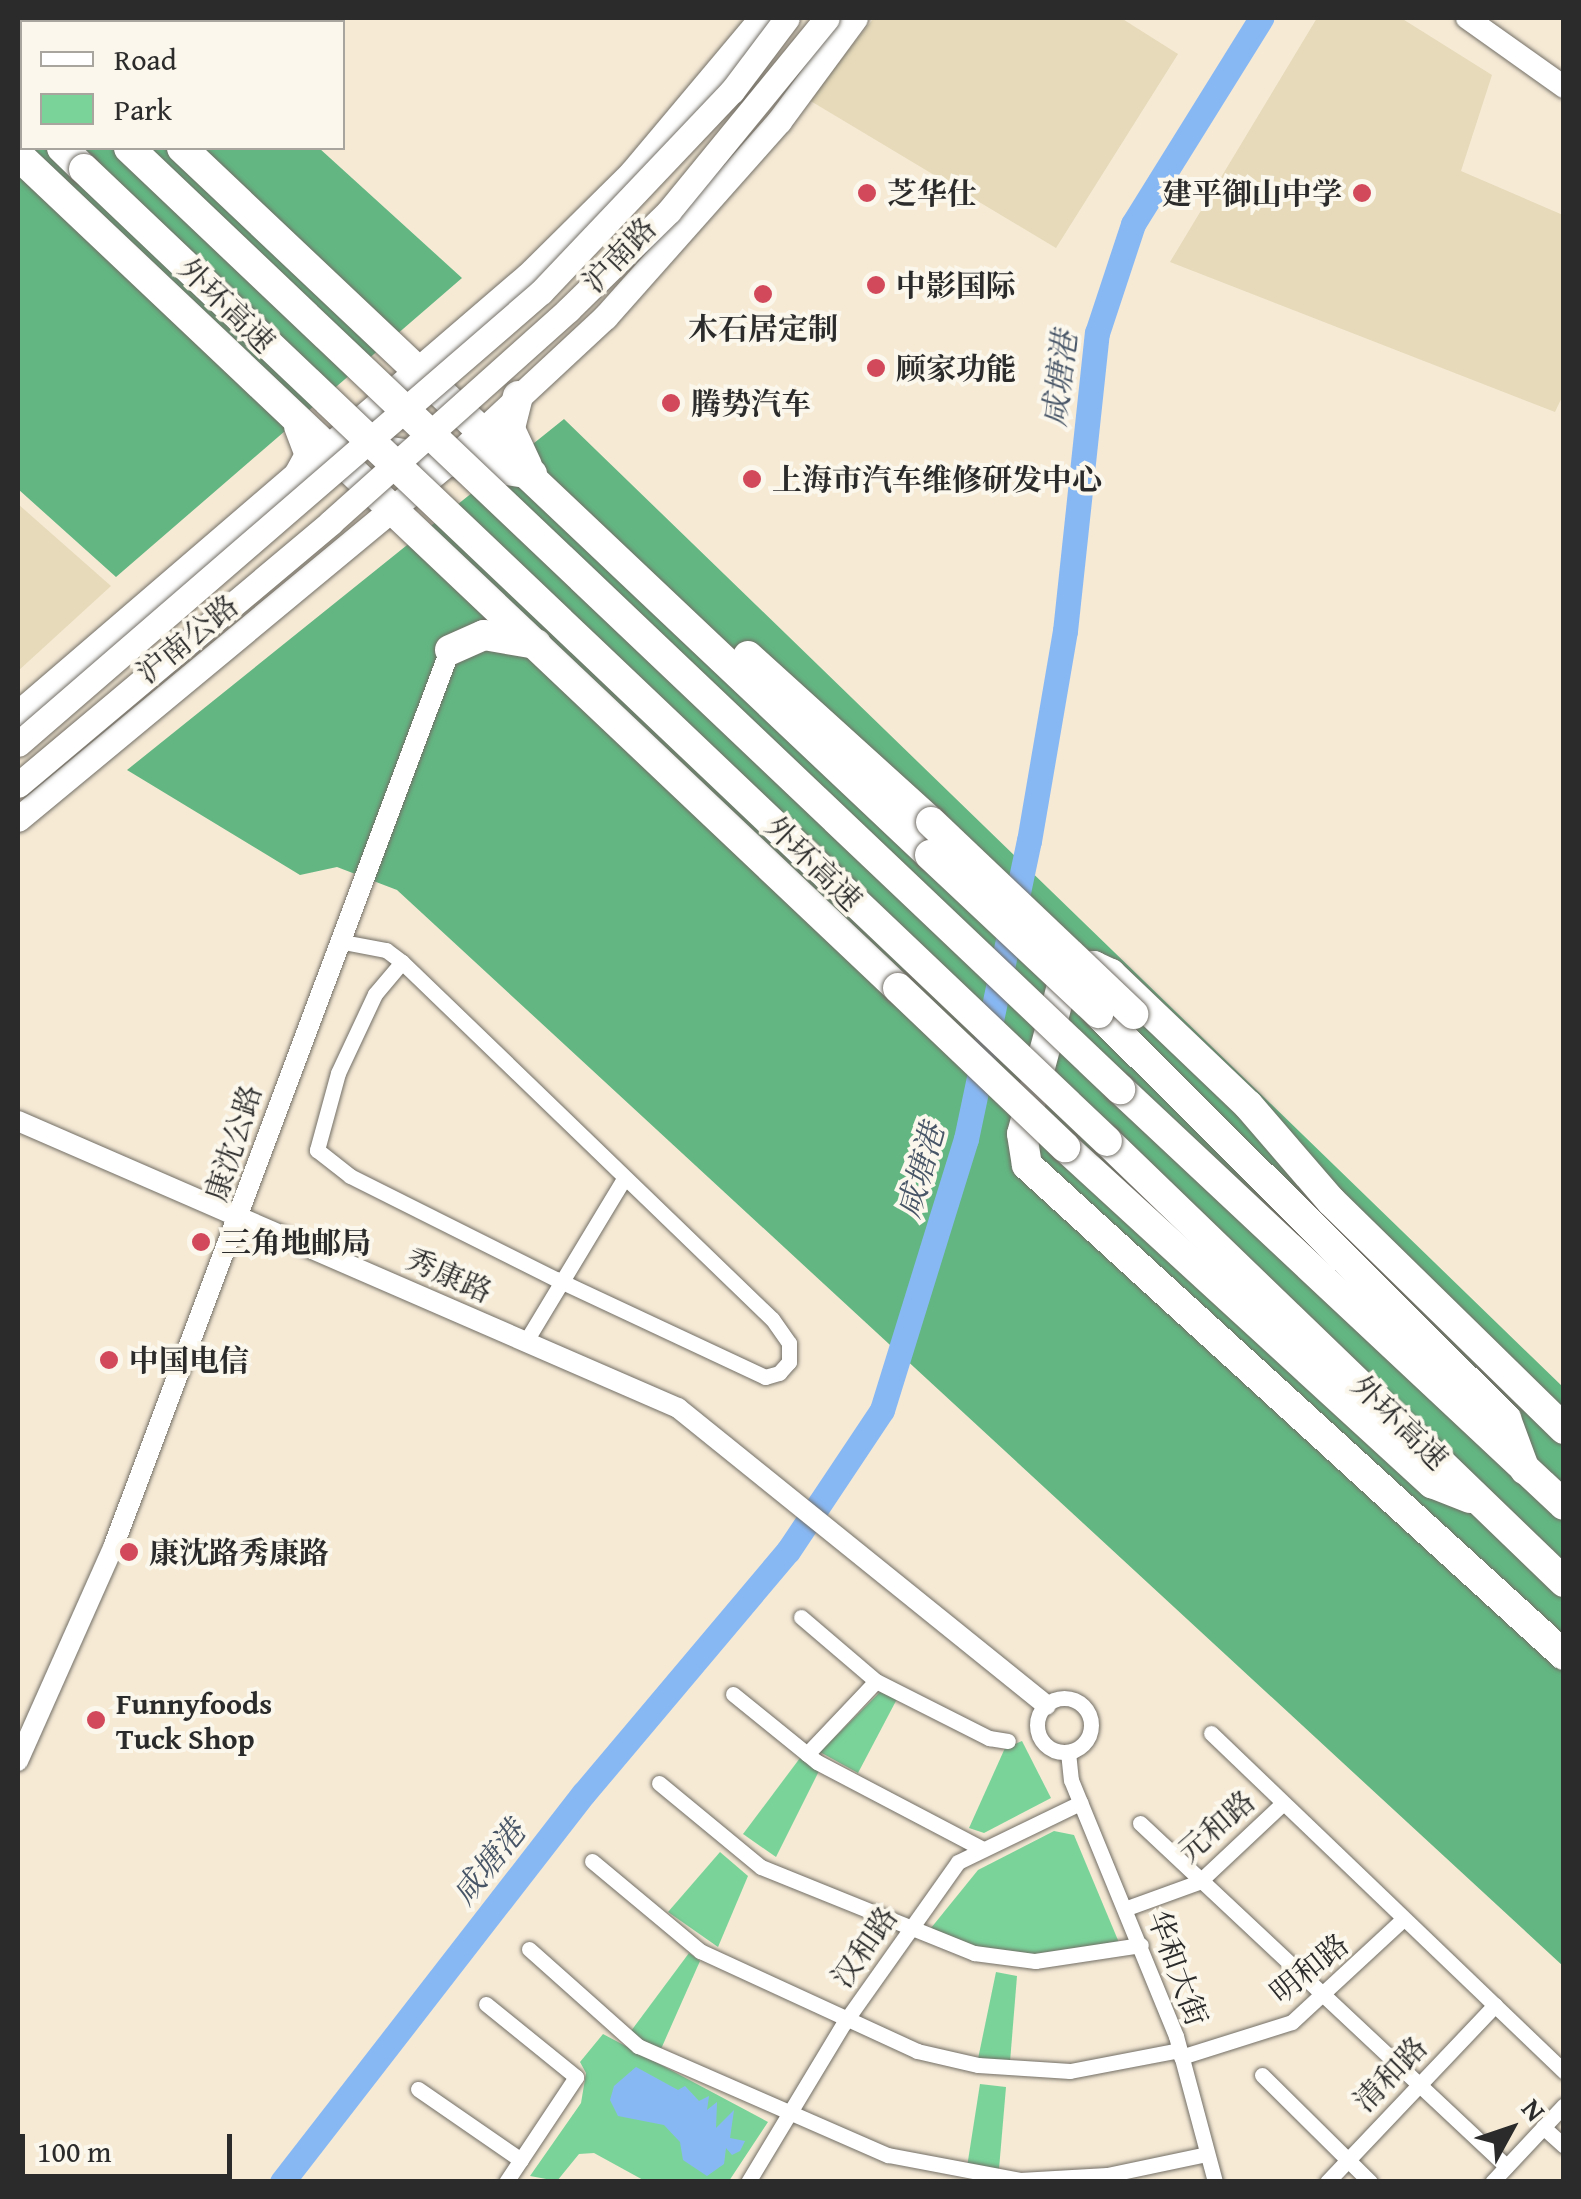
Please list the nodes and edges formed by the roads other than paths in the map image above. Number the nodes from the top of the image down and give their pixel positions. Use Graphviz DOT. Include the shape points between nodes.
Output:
graph roads {
  1 [pos="761,18"];
  2 [pos="788,18"];
  3 [pos="827,18"];
  4 [pos="855,18"];
  5 [pos="1467,18"];
  6 [pos="1564,86"];
  7 [pos="64,150"];
  8 [pos="131,150"];
  9 [pos="184,150"];
  10 [pos="18,154"];
  11 [pos="418,371"];
  12 [pos="518,396"];
  13 [pos="292,416"];
  14 [pos="353,429"];
  15 [pos="481,432"];
  16 [pos="326,452"];
  17 [pos="450,462"];
  18 [pos="534,475"];
  19 [pos="298,476"];
  20 [pos="396,508"];
  21 [pos="692,627"];
  22 [pos="539,645"];
  23 [pos="450,650"];
  24 [pos="18,714"];
  25 [pos="18,744"];
  26 [pos="18,785"];
  27 [pos="18,819"];
  28 [pos="338,940"];
  29 [pos="402,962"];
  30 [pos="18,1121"];
  31 [pos="1247,1123"];
  32 [pos="1282,1150"];
  33 [pos="623,1180"];
  34 [pos="1126,1204"];
  35 [pos="241,1216"];
  36 [pos="1308,1218"];
  37 [pos="561,1281"];
  38 [pos="526,1341"];
  39 [pos="1564,1429"];
  40 [pos="1330,1443"];
  41 [pos="1525,1470"];
  42 [pos="1483,1502"];
  43 [pos="1564,1504"];
  44 [pos="1564,1582"];
  45 [pos="800,1616"];
  46 [pos="1564,1655"];
  47 [pos="876,1681"];
  48 [pos="733,1694"];
  49 [pos="1046,1704"];
  50 [pos="1212,1732"];
  51 [pos="1008,1741"];
  52 [pos="1068,1752"];
  53 [pos="807,1754"];
  54 [pos="18,1761"];
  55 [pos="659,1783"];
  56 [pos="1080,1803"];
  57 [pos="1282,1804"];
  58 [pos="1140,1823"];
  59 [pos="980,1848"];
  60 [pos="592,1861"];
  61 [pos="1199,1882"];
  62 [pos="1127,1908"];
  63 [pos="1402,1920"];
  64 [pos="909,1931"];
  65 [pos="1141,1945"];
  66 [pos="529,1949"];
  67 [pos="1324,1997"];
  68 [pos="486,2004"];
  69 [pos="1495,2006"];
  70 [pos="844,2022"];
  71 [pos="1180,2054"];
  72 [pos="1564,2071"];
  73 [pos="1262,2075"];
  74 [pos="1418,2084"];
  75 [pos="418,2089"];
  76 [pos="1564,2106"];
  77 [pos="788,2115"];
  78 [pos="1544,2127"];
  79 [pos="1564,2146"];
  80 [pos="1207,2154"];
  81 [pos="521,2160"];
  82 [pos="1348,2160"];
  83 [pos="1506,2166"];
  84 [pos="508,2181"];
  85 [pos="748,2182"];
  86 [pos="1215,2182"];
  87 [pos="1327,2182"];
  88 [pos="1370,2182"];
  89 [pos="1492,2182"];
  1 -- 11 [label="main road, 沪南路" via="632,172"];
  2 -- 25 [label="main road, bridge" via="720,104 541,292"];
  3 -- 26 [label="main road, bridge" via="669,212 568,310 332,522"];
  4 -- 12 [label="main road, 沪南路" via="690,228"];
  5 -- 6 [label="main road"];
  7 -- 42 [label="highway, 外环高速, bridge"];
  8 -- 41 [label="highway, 外环高速, bridge"];
  9 -- 11 [label="highway"];
  10 -- 13 [label="highway"];
  11 -- 14 [label="main road, 沪南路"];
  11 -- 15 [label="highway"];
  12 -- 15 [label="main road, 沪南路"];
  12 -- 18 [label="highway" via="510,429"];
  13 -- 14 [label="highway"];
  13 -- 16 [label="highway"];
  13 -- 19 [label="highway" via="309,445"];
  14 -- 15 [label="highway"];
  14 -- 16 [label="main road, 沪南路"];
  15 -- 17 [label="main road, 沪南路"];
  15 -- 18 [label="highway"];
  16 -- 17 [label="highway"];
  16 -- 19 [label="main road, 沪南公路"];
  16 -- 20 [label="highway"];
  17 -- 18 [label="highway"];
  17 -- 20 [label="main road, 沪南路"];
  18 -- 21 [label="highway"];
  19 -- 24 [label="main road, 沪南公路"];
  20 -- 22 [label="highway"];
  20 -- 27 [label="main road, 沪南公路"];
  21 -- 31 [label="highway, bridge" via="773,676"];
  21 -- 36 [label="highway, bridge"];
  22 -- 23 [label="highway" via="484,635"];
  22 -- 34 [label="highway, bridge"];
  23 -- 28 [label="street, 康沈公路"];
  28 -- 29 [label="street" via="386,950"];
  28 -- 35 [label="street, 康沈公路"];
  29 -- 33 [label="street"];
  29 -- 37 [label="street" via="376,994 338,1073 317,1150 350,1176"];
  30 -- 35 [label="street, 秀康路"];
  31 -- 32 [label="highway"];
  31 -- 36 [label="highway"];
  32 -- 39 [label="highway"];
  32 -- 40 [label="highway" via="1248,1105 1111,974 1094,966 1074,970 1062,982 1022,1134 1027,1166"];
  33 -- 37 [label="street"];
  33 -- 37 [label="street" via="772,1318 789,1343 789,1362 766,1377"];
  34 -- 40 [label="highway" via="1149,1244"];
  34 -- 42 [label="highway" via="1432,1483"];
  35 -- 38 [label="street, 秀康路"];
  35 -- 54 [label="street, 康沈公路" via="114,1545"];
  36 -- 41 [label="highway" via="1506,1418"];
  37 -- 38 [label="street"];
  38 -- 49 [label="street, 秀康路" via="678,1408"];
  40 -- 46 [label="highway"];
  41 -- 43 [label="highway, 外环高速"];
  42 -- 44 [label="highway, 外环高速"];
  45 -- 47 [label="street"];
  47 -- 51 [label="street" via="989,1738"];
  47 -- 53 [label="street"];
  48 -- 53 [label="street"];
  49 -- 52 [label="street" via="1038,1736 1052,1750"];
  49 -- 52 [label="street" via="1072,1699 1089,1715 1088,1738"];
  50 -- 57 [label="street"];
  52 -- 56 [label="street, 华和大街"];
  53 -- 59 [label="street"];
  55 -- 64 [label="street" via="761,1868"];
  56 -- 59 [label="street, 汉和路"];
  56 -- 62 [label="street, 华和大街"];
  57 -- 61 [label="street, 元和路"];
  57 -- 63 [label="street"];
  58 -- 61 [label="street"];
  59 -- 64 [label="street, 汉和路" via="958,1862"];
  60 -- 70 [label="street, 明和路" via="700,1951"];
  61 -- 62 [label="street, 元和路"];
  61 -- 67 [label="street"];
  62 -- 65 [label="street, 华和大街"];
  63 -- 67 [label="street, 明和路"];
  63 -- 69 [label="street"];
  64 -- 65 [label="street" via="974,1953 1035,1961"];
  64 -- 70 [label="street, 汉和路"];
  65 -- 71 [label="street, 华和大街"];
  66 -- 77 [label="street" via="638,2046"];
  67 -- 71 [label="street, 明和路" via="1292,2022"];
  67 -- 74 [label="street"];
  68 -- 81 [label="street" via="576,2076"];
  69 -- 72 [label="street"];
  69 -- 74 [label="street, 清和路"];
  70 -- 71 [label="street, 明和路" via="917,2051 1034,2070"];
  70 -- 77 [label="street, 汉和路"];
  71 -- 80 [label="street, 华和大街"];
  73 -- 82 [label="street"];
  74 -- 82 [label="street, 清和路"];
  74 -- 83 [label="street"];
  75 -- 81 [label="street"];
  76 -- 78 [label="street"];
  77 -- 80 [label="street" via="888,2155 1020,2180 1107,2175"];
  77 -- 85 [label="street, 汉和路"];
  78 -- 79 [label="street"];
  78 -- 83 [label="street"];
  80 -- 86 [label="street, 华和大街"];
  81 -- 84 [label="street"];
  82 -- 87 [label="street, 清和路"];
  82 -- 88 [label="street"];
  83 -- 89 [label="street"];
}
